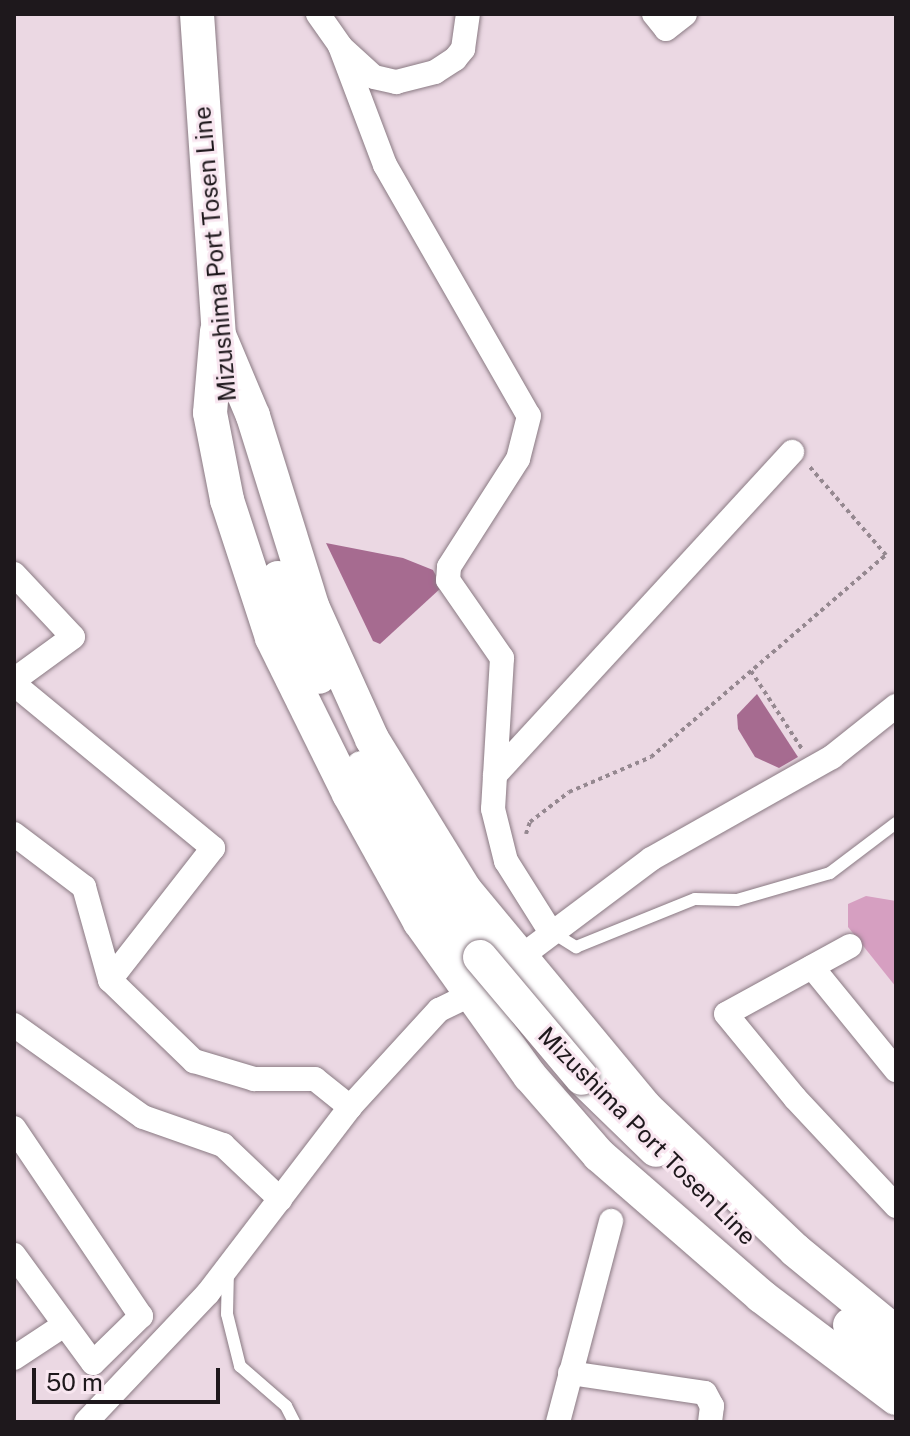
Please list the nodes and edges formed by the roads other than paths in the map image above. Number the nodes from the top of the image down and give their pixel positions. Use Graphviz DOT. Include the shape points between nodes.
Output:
graph roads {
  1 [pos="197,14"];
  2 [pos="318,14"];
  3 [pos="468,14"];
  4 [pos="654,14"];
  5 [pos="685,14"];
  6 [pos="340,46"];
  7 [pos="217,331"];
  8 [pos="792,452"];
  9 [pos="14,574"];
  10 [pos="14,682"];
  11 [pos="896,706"];
  12 [pos="495,775"];
  13 [pos="896,823"];
  14 [pos="14,834"];
  15 [pos="550,931"];
  16 [pos="850,946"];
  17 [pos="519,958"];
  18 [pos="812,967"];
  19 [pos="110,980"];
  20 [pos="470,995"];
  21 [pos="14,1025"];
  22 [pos="896,1070"];
  23 [pos="350,1107"];
  24 [pos="14,1128"];
  25 [pos="280,1199"];
  26 [pos="896,1206"];
  27 [pos="611,1221"];
  28 [pos="14,1255"];
  29 [pos="228,1266"];
  30 [pos="64,1325"];
  31 [pos="896,1333"];
  32 [pos="14,1358"];
  33 [pos="896,1363"];
  34 [pos="570,1373"];
  35 [pos="896,1398"];
  36 [pos="86,1422"];
  37 [pos="294,1422"];
  38 [pos="558,1422"];
  39 [pos="710,1422"];
  1 -- 7 [label="main road, Mizushima Port Tosen Line"];
  2 -- 6 [label="street"];
  3 -- 6 [label="street" via="463,49 445,66 422,76 396,82 374,77"];
  4 -- 5 [label="street" via="666,29"];
  6 -- 12 [label="street" via="385,165 529,416 518,459 449,567 448,580 502,658"];
  7 -- 17 [label="main road" via="253,416 312,606 372,739 465,890"];
  7 -- 20 [label="main road" via="210,413 227,500 272,638 349,794 420,922"];
  7 -- 33 [label="main road, Mizushima Port Tosen Line, bridge" via="230,416 251,497 294,624 374,792 480,957 582,1078 787,1274"];
  8 -- 12 [label="street"];
  9 -- 10 [label="street" via="73,637"];
  10 -- 19 [label="street" via="213,848"];
  11 -- 15 [label="street" via="813,768 651,859"];
  12 -- 15 [label="street" via="493,809 506,861"];
  13 -- 15 [label="lane" via="830,873 737,900 695,899 576,947"];
  14 -- 19 [label="street" via="84,887"];
  15 -- 17 [label="street"];
  16 -- 18 [label="street"];
  17 -- 20 [label="street"];
  17 -- 31 [label="main road" via="645,1107 795,1250"];
  18 -- 22 [label="street"];
  18 -- 26 [label="street" via="726,1014 795,1098"];
  19 -- 23 [label="street" via="194,1061 254,1079 315,1079"];
  20 -- 23 [label="street" via="439,1010"];
  20 -- 35 [label="main road" via="530,1076 599,1155 761,1296"];
  21 -- 25 [label="street" via="143,1117 223,1145"];
  23 -- 25 [label="street"];
  24 -- 30 [label="street" via="141,1316 93,1363"];
  25 -- 29 [label="street"];
  27 -- 34 [label="street"];
  28 -- 30 [label="street"];
  29 -- 36 [label="street"];
  29 -- 37 [label="lane" via="232,1346 240,1366 286,1406"];
  30 -- 32 [label="street"];
  34 -- 38 [label="street"];
  34 -- 39 [label="street" via="705,1393 712,1406"];
}
